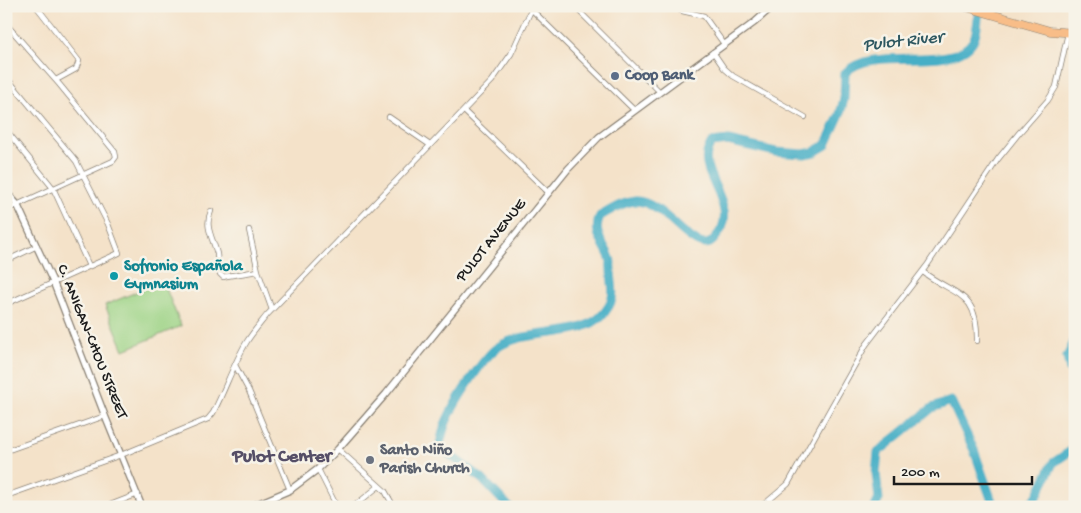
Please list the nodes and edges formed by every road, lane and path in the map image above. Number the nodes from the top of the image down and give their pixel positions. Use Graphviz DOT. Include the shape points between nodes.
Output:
graph roads {
  1 [pos="36,6"];
  2 [pos="574,6"];
  3 [pos="675,6"];
  4 [pos="773,6"];
  5 [pos="963,6"];
  6 [pos="532,8"];
  7 [pos="6,24"];
  8 [pos="1071,33"];
  9 [pos="724,44"];
  10 [pos="712,52"];
  11 [pos="6,77"];
  12 [pos="56,80"];
  13 [pos="659,91"];
  14 [pos="634,110"];
  15 [pos="464,111"];
  16 [pos="389,117"];
  17 [pos="805,117"];
  18 [pos="6,130"];
  19 [pos="430,145"];
  20 [pos="84,174"];
  21 [pos="53,188"];
  22 [pos="6,192"];
  23 [pos="549,193"];
  24 [pos="17,204"];
  25 [pos="6,210"];
  26 [pos="211,211"];
  27 [pos="249,230"];
  28 [pos="37,246"];
  29 [pos="6,261"];
  30 [pos="89,266"];
  31 [pos="258,271"];
  32 [pos="922,272"];
  33 [pos="54,284"];
  34 [pos="6,304"];
  35 [pos="272,310"];
  36 [pos="976,341"];
  37 [pos="235,365"];
  38 [pos="105,416"];
  39 [pos="338,449"];
  40 [pos="6,451"];
  41 [pos="121,455"];
  42 [pos="318,469"];
  43 [pos="379,486"];
  44 [pos="290,490"];
  45 [pos="138,494"];
  46 [pos="6,496"];
  47 [pos="268,500"];
  48 [pos="105,507"];
  49 [pos="142,507"];
  50 [pos="250,507"];
  51 [pos="270,507"];
  52 [pos="337,507"];
  53 [pos="352,507"];
  54 [pos="394,507"];
  55 [pos="760,507"];
  1 -- 12 [label="street" via="80,61 76,69"];
  2 -- 13 [label="street"];
  3 -- 9 [label="street" via="704,16"];
  4 -- 9 [label="street, PULOT AVENUE"];
  5 -- 8 [label="main road" via="1050,31"];
  6 -- 14 [label="street"];
  6 -- 15 [label="street" via="502,70"];
  7 -- 12 [label="street"];
  8 -- 32 [label="street" via="1056,87 1048,100 998,159"];
  9 -- 10 [label="street, PULOT AVENUE"];
  10 -- 13 [label="street, PULOT AVENUE"];
  10 -- 17 [label="street" via="733,76"];
  11 -- 20 [label="street"];
  12 -- 20 [label="street" via="115,152 113,161"];
  13 -- 14 [label="street, PULOT AVENUE"];
  14 -- 23 [label="street, PULOT AVENUE" via="588,147"];
  15 -- 19 [label="street"];
  15 -- 23 [label="street"];
  16 -- 19 [label="street"];
  18 -- 21 [label="street"];
  19 -- 35 [label="street"];
  20 -- 21 [label="street"];
  20 -- 30 [label="street" via="119,253"];
  21 -- 24 [label="street"];
  21 -- 30 [label="street"];
  22 -- 24 [label="street, C. ANIGAN-CHOU STREET"];
  23 -- 39 [label="street, PULOT AVENUE"];
  24 -- 25 [label="street"];
  24 -- 28 [label="street, C. ANIGAN-CHOU STREET"];
  26 -- 31 [label="street" via="208,228 220,274 227,276"];
  27 -- 31 [label="street"];
  28 -- 29 [label="street"];
  28 -- 33 [label="street, C. ANIGAN-CHOU STREET"];
  30 -- 33 [label="street"];
  31 -- 35 [label="street"];
  32 -- 36 [label="street" via="967,300 974,312"];
  32 -- 55 [label="street" via="866,345 788,484"];
  33 -- 34 [label="street"];
  33 -- 38 [label="street, C. ANIGAN-CHOU STREET"];
  35 -- 37 [label="street" via="246,343"];
  37 -- 41 [label="street" via="208,419"];
  37 -- 44 [label="street"];
  38 -- 40 [label="street"];
  38 -- 41 [label="street, C. ANIGAN-CHOU STREET"];
  39 -- 42 [label="street, PULOT AVENUE"];
  39 -- 43 [label="street"];
  41 -- 45 [label="street, C. ANIGAN-CHOU STREET"];
  41 -- 46 [label="street"];
  42 -- 44 [label="street, PULOT AVENUE"];
  42 -- 52 [label="street"];
  43 -- 53 [label="street"];
  43 -- 54 [label="street"];
  44 -- 47 [label="street, PULOT AVENUE"];
  45 -- 48 [label="street"];
  45 -- 49 [label="street, C. ANIGAN-CHOU STREET"];
  47 -- 50 [label="street, PULOT AVENUE"];
  47 -- 51 [label="street"];
}
